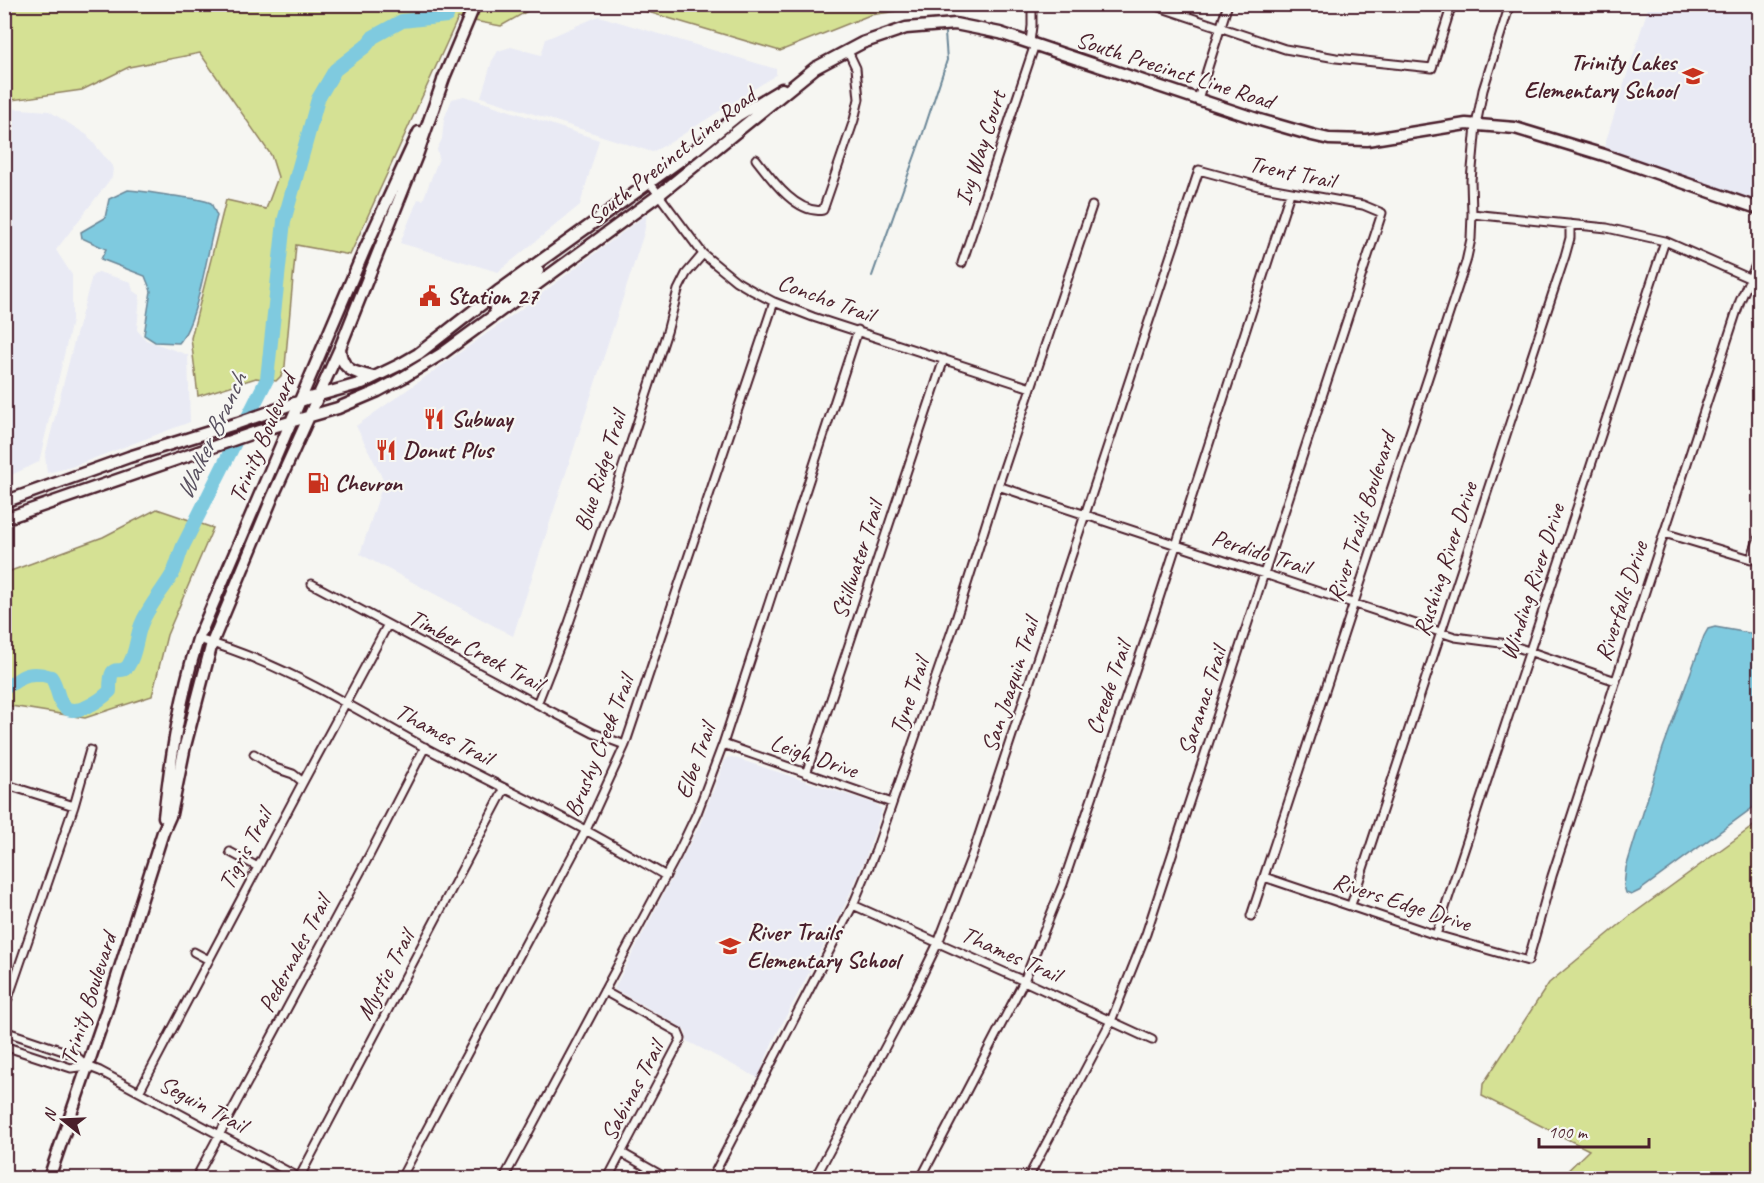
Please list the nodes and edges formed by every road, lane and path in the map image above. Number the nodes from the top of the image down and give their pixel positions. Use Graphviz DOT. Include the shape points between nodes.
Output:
graph roads {
  1 [pos="475,4"];
  2 [pos="1032,4"];
  3 [pos="1150,4"];
  4 [pos="1228,4"];
  5 [pos="1452,4"];
  6 [pos="1495,4"];
  7 [pos="1509,7"];
  8 [pos="1221,28"];
  9 [pos="1033,43"];
  10 [pos="848,51"];
  11 [pos="815,68"];
  12 [pos="445,75"];
  13 [pos="1198,99"];
  14 [pos="1476,124"];
  15 [pos="756,159"];
  16 [pos="650,183"];
  17 [pos="1194,184"];
  18 [pos="1290,193"];
  19 [pos="660,194"];
  20 [pos="1092,206"];
  21 [pos="1760,209"];
  22 [pos="1472,214"];
  23 [pos="1379,223"];
  24 [pos="1570,224"];
  25 [pos="577,234"];
  26 [pos="1665,241"];
  27 [pos="703,254"];
  28 [pos="1760,256"];
  29 [pos="962,263"];
  30 [pos="1750,278"];
  31 [pos="1760,283"];
  32 [pos="774,302"];
  33 [pos="498,312"];
  34 [pos="468,314"];
  35 [pos="476,329"];
  36 [pos="858,330"];
  37 [pos="340,348"];
  38 [pos="944,359"];
  39 [pos="374,377"];
  40 [pos="1031,388"];
  41 [pos="320,394"];
  42 [pos="300,402"];
  43 [pos="310,415"];
  44 [pos="290,422"];
  45 [pos="998,486"];
  46 [pos="4,502"];
  47 [pos="1086,515"];
  48 [pos="4,519"];
  49 [pos="1664,533"];
  50 [pos="1760,535"];
  51 [pos="1176,545"];
  52 [pos="1264,574"];
  53 [pos="312,584"];
  54 [pos="1353,603"];
  55 [pos="387,626"];
  56 [pos="1442,633"];
  57 [pos="198,639"];
  58 [pos="212,643"];
  59 [pos="1530,651"];
  60 [pos="1616,681"];
  61 [pos="346,703"];
  62 [pos="537,704"];
  63 [pos="723,744"];
  64 [pos="625,746"];
  65 [pos="424,747"];
  66 [pos="90,750"];
  67 [pos="254,754"];
  68 [pos="806,774"];
  69 [pos="303,782"];
  70 [pos="4,784"];
  71 [pos="505,788"];
  72 [pos="892,803"];
  73 [pos="74,806"];
  74 [pos="586,830"];
  75 [pos="163,832"];
  76 [pos="230,852"];
  77 [pos="258,867"];
  78 [pos="666,876"];
  79 [pos="1264,877"];
  80 [pos="1351,905"];
  81 [pos="853,906"];
  82 [pos="1251,916"];
  83 [pos="1436,935"];
  84 [pos="938,943"];
  85 [pos="194,952"];
  86 [pos="209,960"];
  87 [pos="1528,962"];
  88 [pos="1024,981"];
  89 [pos="604,991"];
  90 [pos="4,1010"];
  91 [pos="1110,1021"];
  92 [pos="4,1031"];
  93 [pos="1152,1040"];
  94 [pos="4,1046"];
  95 [pos="87,1066"];
  96 [pos="139,1092"];
  97 [pos="219,1135"];
  98 [pos="622,1153"];
  99 [pos="299,1178"];
  100 [pos="49,1179"];
  101 [pos="196,1179"];
  102 [pos="401,1179"];
  103 [pos="504,1179"];
  104 [pos="608,1179"];
  105 [pos="666,1179"];
  106 [pos="712,1179"];
  107 [pos="815,1179"];
  108 [pos="921,1179"];
  109 [pos="1028,1179"];
  1 -- 12 [label="main road, Trinity Boulevard"];
  2 -- 9 [label="street, Ivy Way Court"];
  3 -- 8 [label="street"];
  4 -- 8 [label="street"];
  5 -- 8 [label="street" via="1432,68 1285,49"];
  6 -- 7 [label="street"];
  7 -- 14 [label="street, River Trails Boulevard"];
  8 -- 13 [label="street"];
  9 -- 10 [label="main road, South Precinct Line Road" via="955,24 906,28"];
  9 -- 13 [label="main road, South Precinct Line Road"];
  9 -- 29 [label="street, Ivy Way Court"];
  10 -- 11 [label="main road, South Precinct Line Road"];
  10 -- 15 [label="street" via="856,68 859,99 823,210 806,208 791,199"];
  11 -- 16 [label="main road" via="737,116"];
  11 -- 19 [label="main road, South Precinct Line Road"];
  12 -- 37 [label="main road, Trinity Boulevard"];
  12 -- 42 [label="main road, Trinity Boulevard"];
  13 -- 14 [label="main road, South Precinct Line Road" via="1276,126 1329,139 1367,140"];
  14 -- 21 [label="main road, South Precinct Line Road" via="1545,135"];
  14 -- 22 [label="street, River Trails Boulevard"];
  16 -- 19 [label="street, Concho Trail"];
  16 -- 25 [label="main road"];
  17 -- 18 [label="street, Trent Trail" via="1199,170"];
  17 -- 47 [label="street, San Joaquin Trail"];
  18 -- 23 [label="street, Trent Trail" via="1363,205 1382,213"];
  18 -- 51 [label="street, Creede Trail"];
  19 -- 27 [label="street, Concho Trail"];
  19 -- 33 [label="main road, South Precinct Line Road"];
  20 -- 40 [label="street, Tyne Trail"];
  22 -- 24 [label="street"];
  22 -- 54 [label="street, River Trails Boulevard" via="1466,262"];
  23 -- 52 [label="street, Saranac Trail"];
  24 -- 26 [label="street"];
  24 -- 56 [label="street, Rushing River Drive" via="1565,256"];
  25 -- 33 [label="main road" via="570,247 496,302"];
  25 -- 34 [label="main road"];
  26 -- 30 [label="street"];
  26 -- 59 [label="street, Winding River Drive"];
  27 -- 32 [label="street, Concho Trail" via="736,281"];
  27 -- 62 [label="street, Blue Ridge Trail" via="678,290 615,491"];
  28 -- 30 [label="street, Riverfalls Drive"];
  30 -- 31 [label="street"];
  30 -- 49 [label="street, Riverfalls Drive"];
  32 -- 36 [label="street, Concho Trail"];
  32 -- 64 [label="street, Brushy Creek Trail"];
  33 -- 35 [label="main road, South Precinct Line Road"];
  34 -- 35 [label="main road"];
  34 -- 39 [label="main road" via="418,354"];
  35 -- 43 [label="main road, South Precinct Line Road" via="378,391"];
  36 -- 38 [label="street, Concho Trail"];
  36 -- 63 [label="street, Elbe Trail"];
  37 -- 39 [label="main road" via="345,366"];
  37 -- 41 [label="main road, Trinity Boulevard"];
  38 -- 40 [label="street, Concho Trail"];
  38 -- 68 [label="street, Stillwater Trail"];
  39 -- 41 [label="main road"];
  40 -- 45 [label="street, Tyne Trail"];
  41 -- 42 [label="main road"];
  41 -- 43 [label="main road, Trinity Boulevard"];
  42 -- 44 [label="main road, Trinity Boulevard"];
  42 -- 46 [label="main road"];
  43 -- 44 [label="main road, South Precinct Line Road"];
  43 -- 58 [label="main road, Trinity Boulevard"];
  44 -- 48 [label="main road, South Precinct Line Road"];
  44 -- 57 [label="main road, Trinity Boulevard"];
  45 -- 47 [label="street, Perdido Trail"];
  45 -- 72 [label="street, Tyne Trail"];
  47 -- 51 [label="street, Perdido Trail"];
  47 -- 84 [label="street, San Joaquin Trail" via="993,797"];
  49 -- 50 [label="street" via="1751,559"];
  49 -- 60 [label="street, Riverfalls Drive"];
  51 -- 52 [label="street, Perdido Trail"];
  51 -- 88 [label="street, Creede Trail" via="1063,884"];
  52 -- 54 [label="street, Perdido Trail"];
  52 -- 91 [label="street, Saranac Trail" via="1146,934"];
  53 -- 55 [label="street, Timber Creek Trail"];
  54 -- 56 [label="street, Perdido Trail"];
  54 -- 79 [label="street, River Trails Boulevard"];
  55 -- 61 [label="street, Tigris Trail"];
  55 -- 62 [label="street, Timber Creek Trail"];
  56 -- 59 [label="street, Perdido Trail"];
  56 -- 80 [label="street, Rushing River Drive"];
  57 -- 58 [label="street, Thames Trail"];
  57 -- 75 [label="main road, Trinity Boulevard" via="184,684"];
  58 -- 61 [label="street, Thames Trail" via="274,665"];
  58 -- 75 [label="main road, Trinity Boulevard" via="171,814"];
  59 -- 60 [label="street, Perdido Trail"];
  59 -- 83 [label="street, Winding River Drive"];
  60 -- 87 [label="street, Riverfalls Drive"];
  61 -- 65 [label="street, Thames Trail"];
  61 -- 69 [label="street, Tigris Trail"];
  62 -- 64 [label="street, Timber Creek Trail"];
  63 -- 68 [label="street, Leigh Drive"];
  63 -- 78 [label="street, Elbe Trail"];
  64 -- 74 [label="street, Brushy Creek Trail"];
  65 -- 71 [label="street, Thames Trail"];
  65 -- 97 [label="street, Pedernales Trail"];
  66 -- 73 [label="street"];
  67 -- 69 [label="street"];
  68 -- 72 [label="street, Leigh Drive"];
  69 -- 77 [label="street, Tigris Trail"];
  70 -- 73 [label="street"];
  71 -- 74 [label="street, Thames Trail"];
  71 -- 99 [label="street, Mystic Trail"];
  72 -- 81 [label="street, Tyne Trail"];
  73 -- 90 [label="street"];
  74 -- 78 [label="street, Thames Trail"];
  74 -- 102 [label="street, Brushy Creek Trail"];
  75 -- 95 [label="main road, Trinity Boulevard"];
  76 -- 77 [label="street"];
  77 -- 86 [label="street, Tigris Trail"];
  78 -- 89 [label="street, Elbe Trail"];
  79 -- 80 [label="street, Rivers Edge Drive"];
  79 -- 82 [label="street, River Trails Boulevard"];
  80 -- 83 [label="street, Rivers Edge Drive"];
  81 -- 84 [label="street, Thames Trail"];
  81 -- 106 [label="street, Tyne Trail"];
  83 -- 87 [label="street, Rivers Edge Drive"];
  84 -- 88 [label="street, Thames Trail"];
  84 -- 107 [label="street, San Joaquin Trail"];
  85 -- 86 [label="street"];
  86 -- 96 [label="street, Tigris Trail"];
  88 -- 91 [label="street, Thames Trail"];
  88 -- 108 [label="street, Creede Trail"];
  89 -- 98 [label="street, Sabinas Trail" via="678,1032 681,1039"];
  89 -- 103 [label="street, Elbe Trail"];
  91 -- 93 [label="street, Thames Trail"];
  91 -- 109 [label="street, Saranac Trail"];
  92 -- 95 [label="street" via="75,1055"];
  94 -- 95 [label="street" via="71,1068"];
  95 -- 96 [label="street, Seguin Trail"];
  95 -- 100 [label="main road, Trinity Boulevard"];
  96 -- 97 [label="street, Seguin Trail"];
  97 -- 99 [label="street, Seguin Trail"];
  97 -- 101 [label="street, Pedernales Trail"];
  98 -- 104 [label="street, Sabinas Trail"];
  98 -- 105 [label="street"];
}
